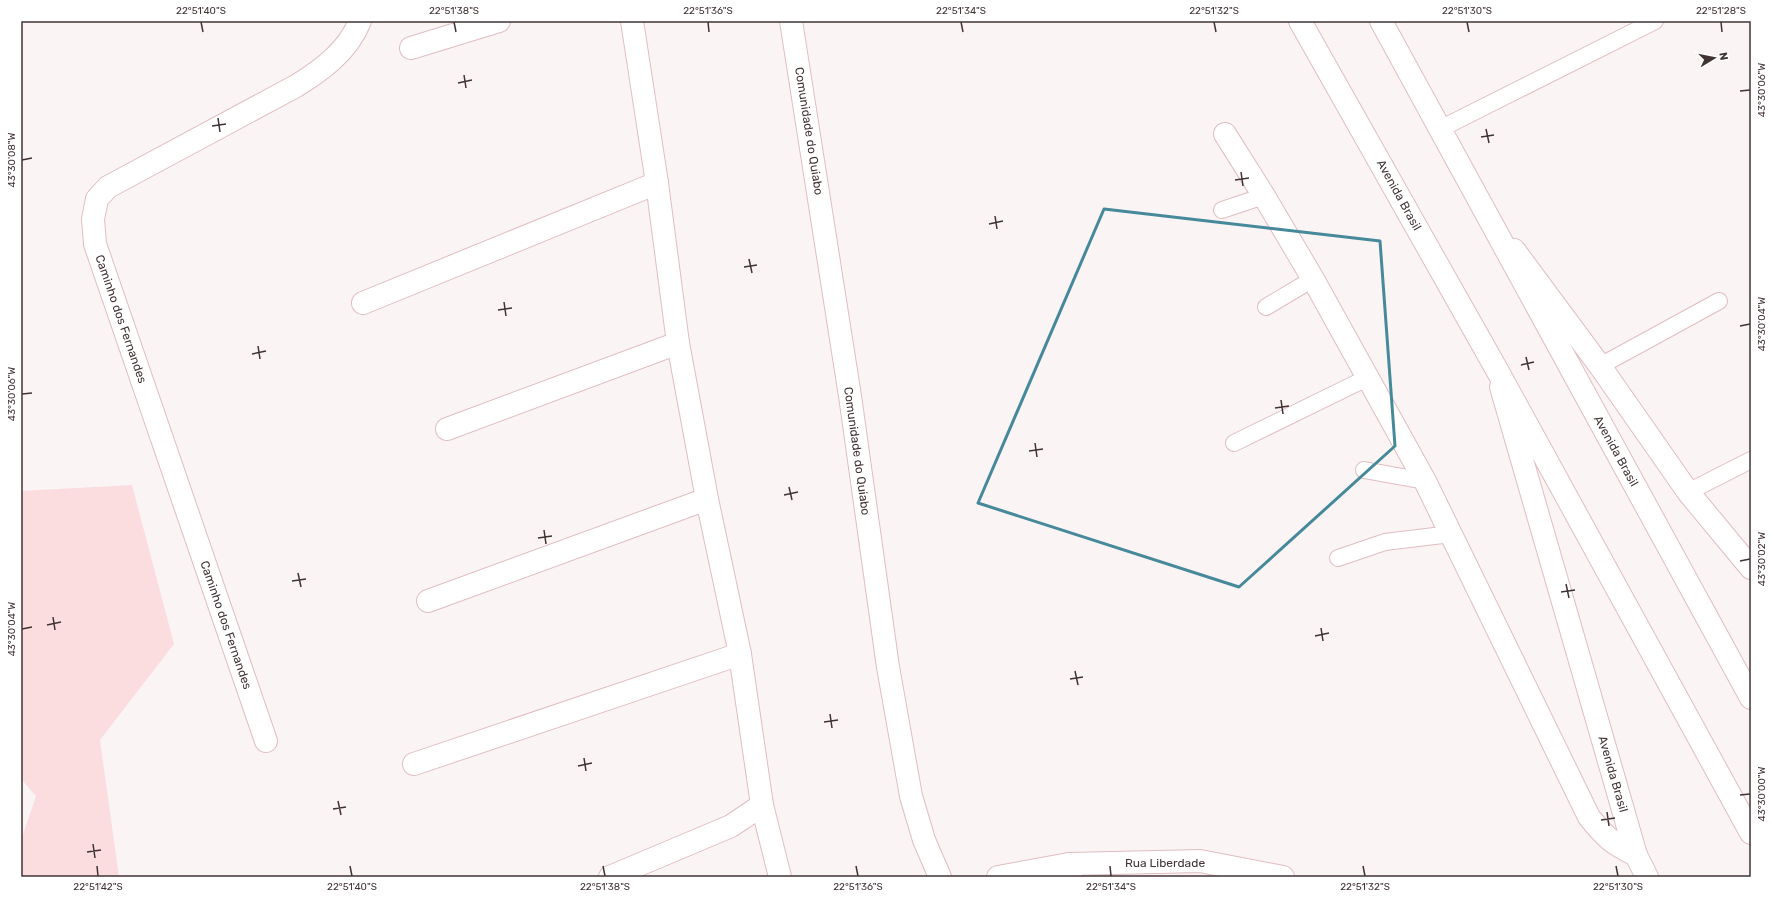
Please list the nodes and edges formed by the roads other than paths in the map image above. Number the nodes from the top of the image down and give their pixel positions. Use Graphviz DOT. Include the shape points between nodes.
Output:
graph roads {
  1 [pos="360,21"];
  2 [pos="499,21"];
  3 [pos="632,21"];
  4 [pos="791,21"];
  5 [pos="1300,21"];
  6 [pos="1381,21"];
  7 [pos="1655,21"];
  8 [pos="411,48"];
  9 [pos="1440,129"];
  10 [pos="1225,134"];
  11 [pos="657,183"];
  12 [pos="1264,196"];
  13 [pos="1481,205"];
  14 [pos="1222,210"];
  15 [pos="1313,279"];
  16 [pos="1720,301"];
  17 [pos="363,303"];
  18 [pos="1266,306"];
  19 [pos="678,343"];
  20 [pos="1600,366"];
  21 [pos="1496,370"];
  22 [pos="1367,378"];
  23 [pos="447,429"];
  24 [pos="1234,443"];
  25 [pos="1751,460"];
  26 [pos="1364,470"];
  27 [pos="1425,481"];
  28 [pos="1688,492"];
  29 [pos="707,499"];
  30 [pos="1451,534"];
  31 [pos="1338,558"];
  32 [pos="1751,568"];
  33 [pos="428,601"];
  34 [pos="740,654"];
  35 [pos="1751,698"];
  36 [pos="266,741"];
  37 [pos="414,764"];
  38 [pos="762,805"];
  39 [pos="1751,833"];
  40 [pos="1636,855"];
  41 [pos="1070,871"];
  42 [pos="610,877"];
  43 [pos="780,877"];
  44 [pos="940,877"];
  45 [pos="998,877"];
  46 [pos="1283,877"];
  47 [pos="1647,877"];
  1 -- 36 [label="main road, Caminho dos Fernandes" via="340,52 320,71 108,187 97,199 93,218 95,244"];
  2 -- 8 [label="main road"];
  3 -- 11 [label="main road"];
  4 -- 44 [label="main road, Comunidade do Quiabo" via="890,675 911,796 924,840"];
  5 -- 21 [label="main road, Avenida Brasil"];
  6 -- 9 [label="main road, Avenida Brasil"];
  7 -- 9 [label="lane"];
  9 -- 13 [label="main road, Avenida Brasil"];
  10 -- 12 [label="main road"];
  11 -- 17 [label="main road"];
  11 -- 19 [label="main road"];
  12 -- 14 [label="lane"];
  12 -- 15 [label="main road"];
  13 -- 20 [label="main road, Avenida Brasil"];
  13 -- 35 [label="main road, Avenida Brasil"];
  15 -- 18 [label="lane"];
  15 -- 22 [label="main road"];
  16 -- 20 [label="lane"];
  19 -- 23 [label="main road"];
  19 -- 29 [label="main road"];
  20 -- 28 [label="main road, Avenida Brasil"];
  21 -- 39 [label="main road, Avenida Brasil"];
  21 -- 40 [label="main road, Avenida Brasil"];
  22 -- 24 [label="lane"];
  22 -- 27 [label="main road"];
  25 -- 28 [label="lane"];
  26 -- 27 [label="lane"];
  27 -- 30 [label="main road"];
  28 -- 32 [label="main road, Avenida Brasil"];
  29 -- 33 [label="main road"];
  29 -- 34 [label="main road"];
  30 -- 31 [label="lane" via="1384,542"];
  30 -- 40 [label="main road" via="1588,817 1602,834 1616,845"];
  34 -- 37 [label="main road"];
  34 -- 38 [label="main road"];
  38 -- 42 [label="main road" via="731,826"];
  38 -- 43 [label="main road"];
  40 -- 47 [label="main road, Avenida Brasil"];
  41 -- 45 [label="main road, Rua Liberdade" via="1035,870"];
  41 -- 46 [label="main road, Rua Liberdade" via="1200,861"];
}
